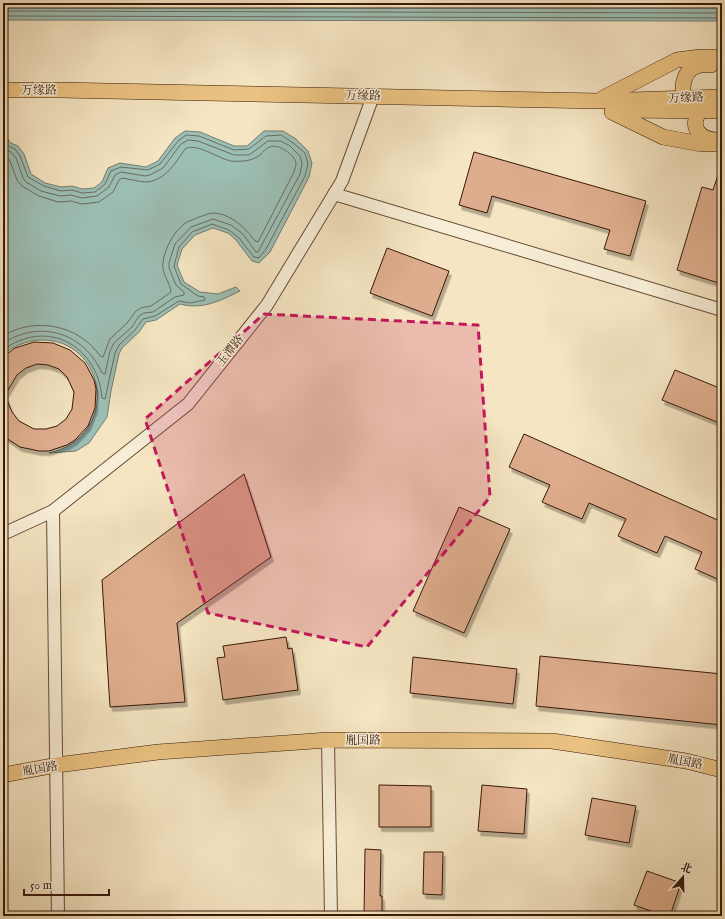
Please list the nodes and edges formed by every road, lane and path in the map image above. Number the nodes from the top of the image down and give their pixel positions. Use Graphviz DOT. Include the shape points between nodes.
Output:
graph roads {
  1 [pos="722,58"];
  2 [pos="722,66"];
  3 [pos="3,90"];
  4 [pos="722,97"];
  5 [pos="685,98"];
  6 [pos="3,99"];
  7 [pos="371,101"];
  8 [pos="603,105"];
  9 [pos="700,110"];
  10 [pos="722,111"];
  11 [pos="722,140"];
  12 [pos="722,144"];
  13 [pos="334,194"];
  14 [pos="722,310"];
  15 [pos="53,511"];
  16 [pos="3,534"];
  17 [pos="328,740"];
  18 [pos="57,765"];
  19 [pos="722,770"];
  20 [pos="3,776"];
  21 [pos="58,916"];
  22 [pos="331,916"];
  1 -- 8 [label="main road" via="677,60"];
  2 -- 5 [label="main road" via="700,65 690,70 683,84"];
  3 -- 7 [label="main road, 万缘路"];
  4 -- 5 [label="main road, 万缘路"];
  5 -- 8 [label="main road, 万缘路"];
  6 -- 7 [label="main road, 万缘路"];
  7 -- 8 [label="main road, 万缘路"];
  7 -- 13 [label="street, 玉潭路" via="342,181"];
  8 -- 9 [label="main road, 万缘路"];
  8 -- 12 [label="main road" via="663,137 701,144"];
  9 -- 10 [label="main road, 万缘路"];
  9 -- 11 [label="main road" via="696,126 700,134 709,139"];
  13 -- 14 [label="street"];
  13 -- 15 [label="street, 玉潭路" via="268,305 188,404"];
  15 -- 16 [label="street, 玉潭路"];
  15 -- 18 [label="street"];
  17 -- 18 [label="main road, 胤国路" via="158,752"];
  17 -- 19 [label="main road, 胤国路" via="552,741 686,761"];
  17 -- 22 [label="street"];
  18 -- 20 [label="main road, 胤国路"];
  18 -- 21 [label="street"];
}
